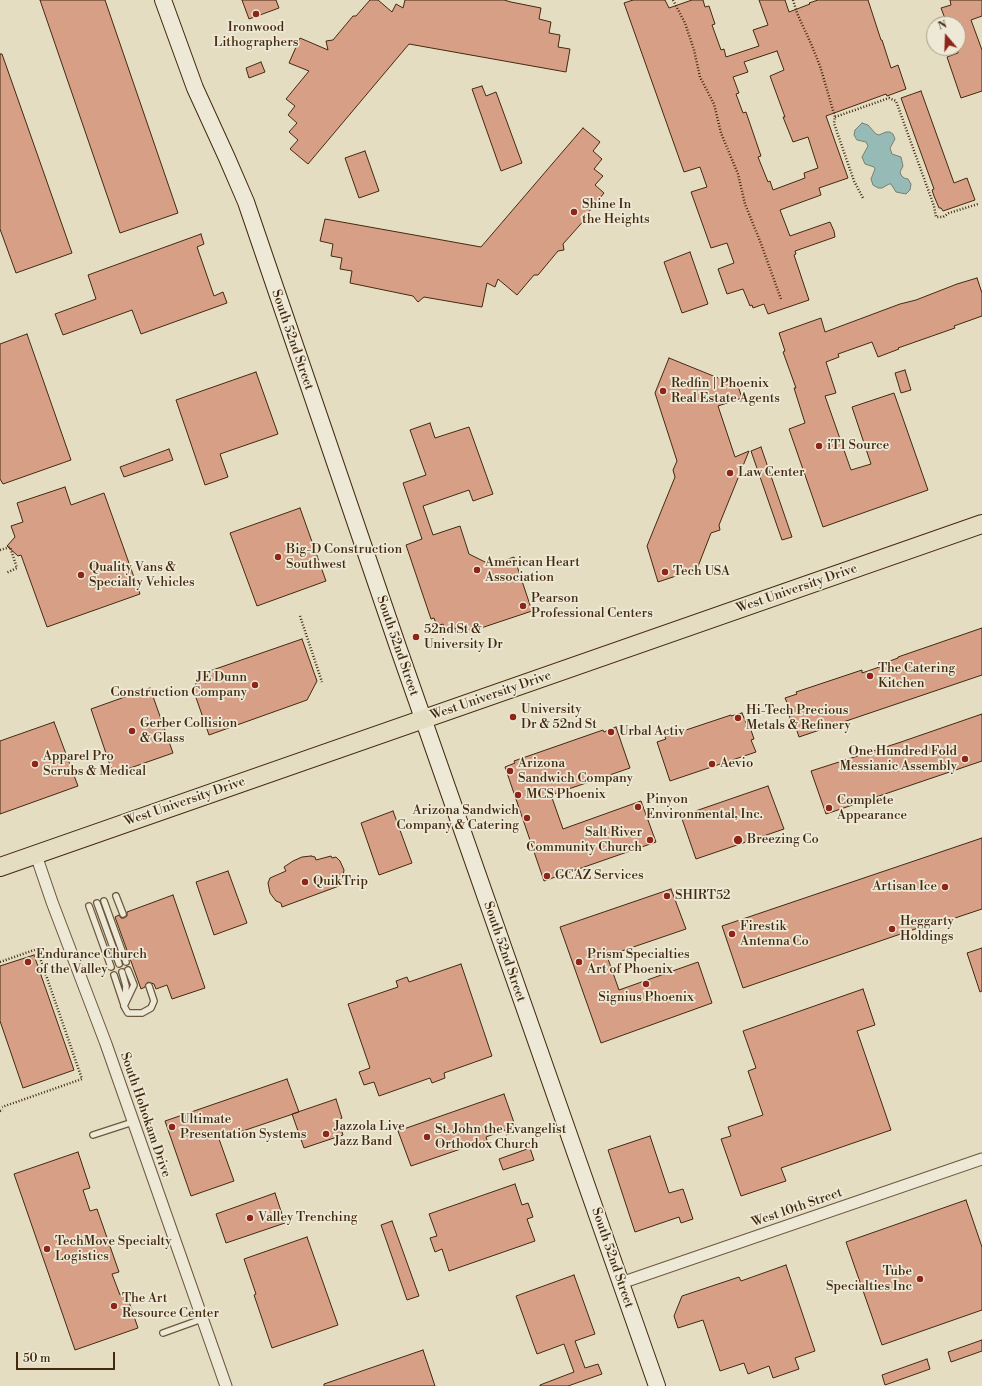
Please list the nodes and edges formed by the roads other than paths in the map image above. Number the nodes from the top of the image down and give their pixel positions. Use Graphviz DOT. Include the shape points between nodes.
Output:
graph roads {
  1 [pos="163,0"];
  2 [pos="982,524"];
  3 [pos="423,719"];
  4 [pos="36,854"];
  5 [pos="0,867"];
  6 [pos="116,896"];
  7 [pos="104,901"];
  8 [pos="97,903"];
  9 [pos="89,906"];
  10 [pos="123,914"];
  11 [pos="126,962"];
  12 [pos="119,964"];
  13 [pos="111,967"];
  14 [pos="128,970"];
  15 [pos="122,972"];
  16 [pos="114,975"];
  17 [pos="149,986"];
  18 [pos="124,1006"];
  19 [pos="133,1122"];
  20 [pos="93,1135"];
  21 [pos="982,1159"];
  22 [pos="621,1283"];
  23 [pos="202,1319"];
  24 [pos="163,1333"];
  25 [pos="226,1386"];
  26 [pos="657,1386"];
  1 -- 3 [label="main road, South 52nd Street" via="195,88 246,202"];
  2 -- 3 [label="main road, West University Drive"];
  3 -- 4 [label="main road, West University Drive"];
  3 -- 22 [label="main road, South 52nd Street"];
  4 -- 5 [label="main road, West University Drive"];
  4 -- 19 [label="street, South Hohokam Drive"];
  6 -- 10 [label="lane"];
  7 -- 11 [label="lane"];
  8 -- 12 [label="lane"];
  9 -- 13 [label="lane"];
  14 -- 18 [label="lane" via="134,985"];
  15 -- 18 [label="lane" via="126,986"];
  16 -- 18 [label="lane"];
  17 -- 18 [label="lane" via="154,1001 151,1008 142,1013 131,1014"];
  19 -- 20 [label="lane"];
  19 -- 23 [label="street, South Hohokam Drive"];
  21 -- 22 [label="street, West 10th Street"];
  22 -- 26 [label="main road, South 52nd Street"];
  23 -- 24 [label="lane"];
  23 -- 25 [label="street, South Hohokam Drive"];
}
